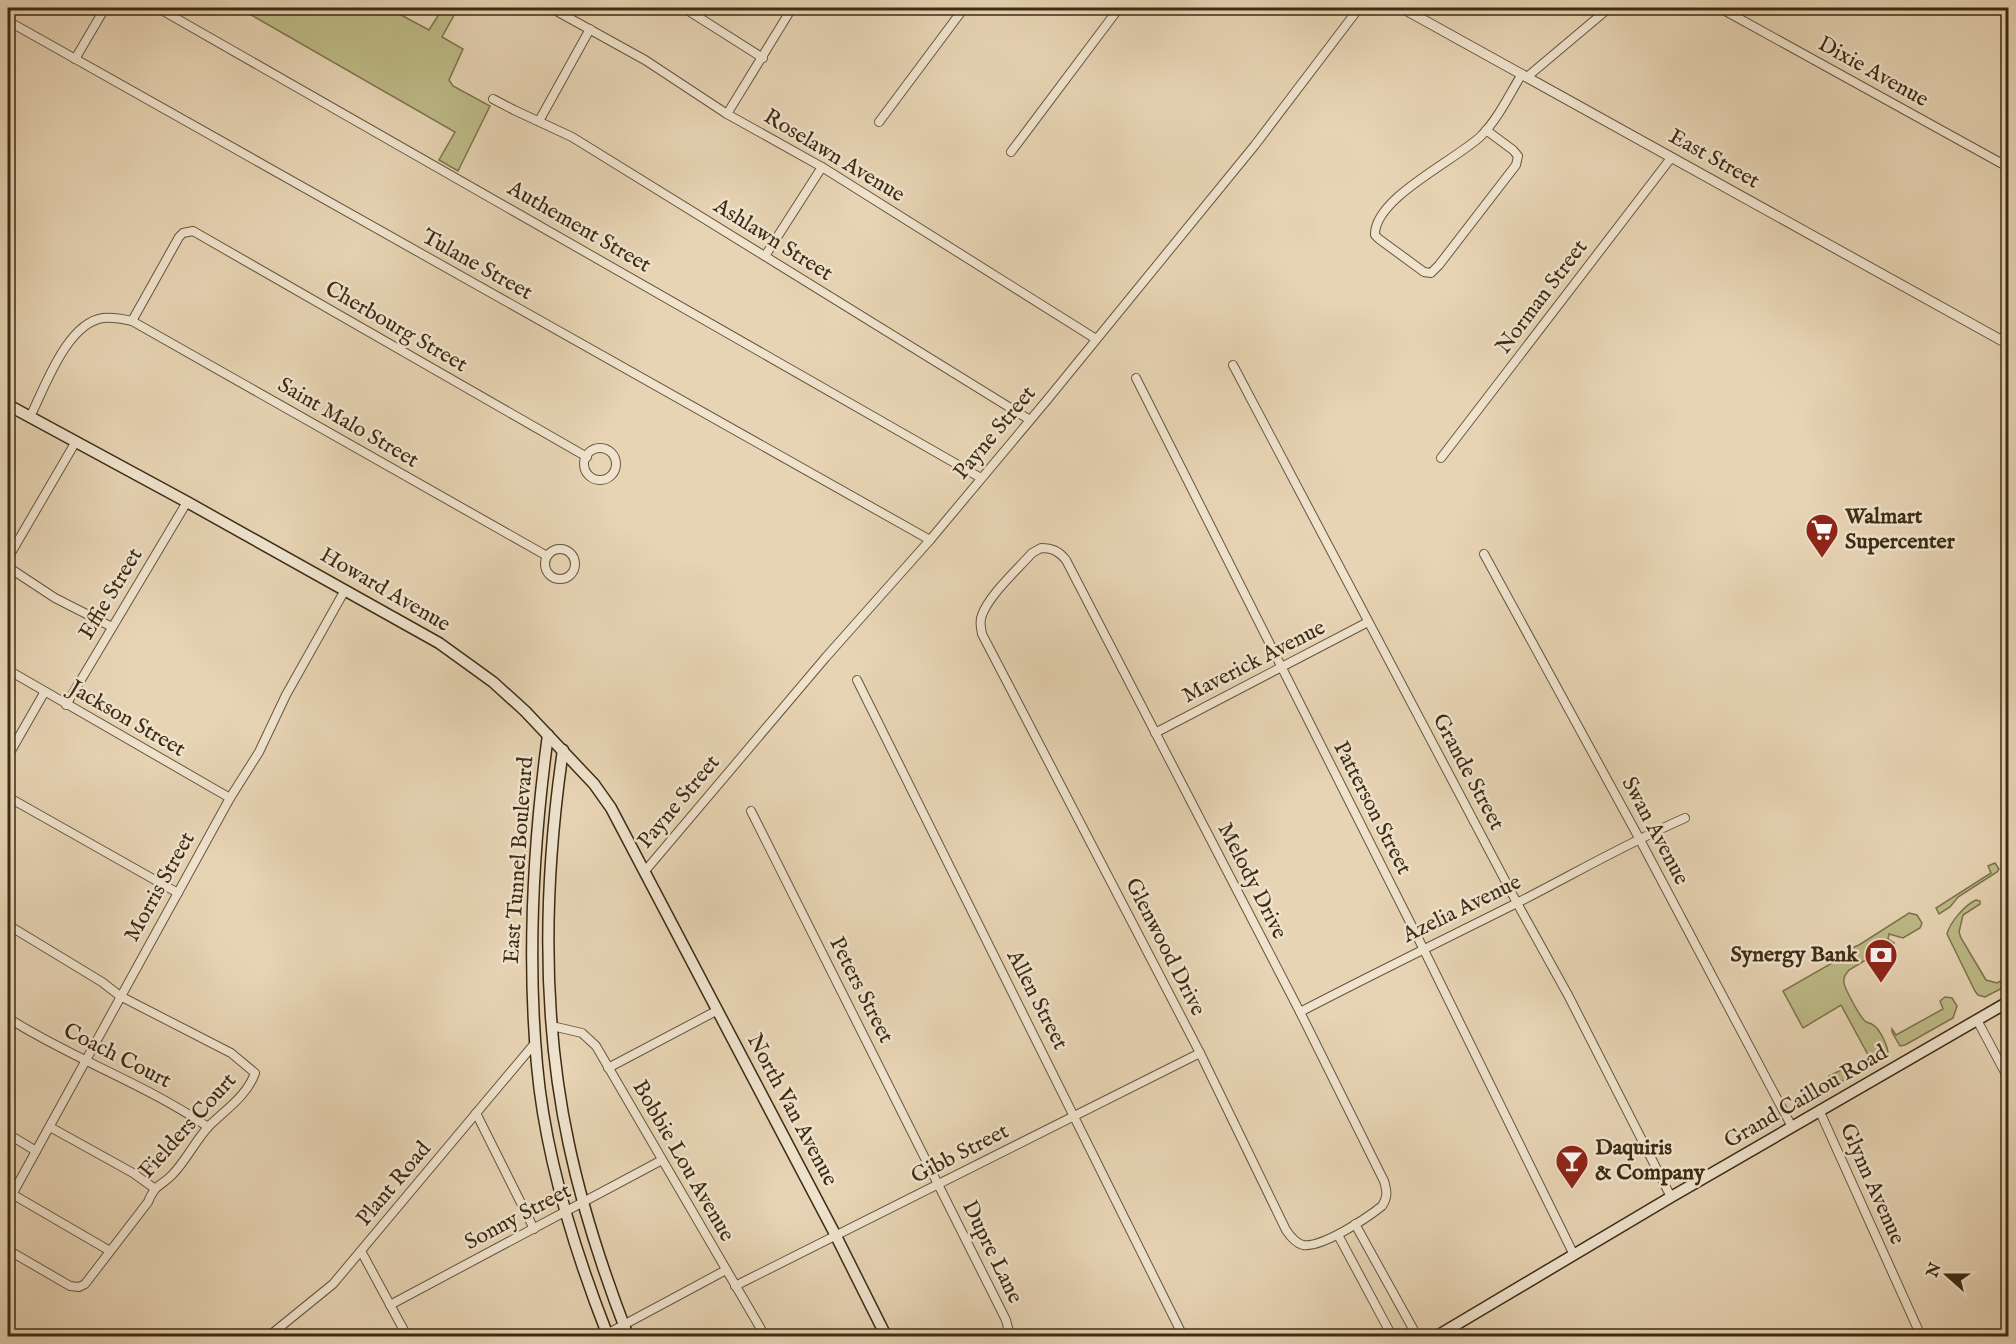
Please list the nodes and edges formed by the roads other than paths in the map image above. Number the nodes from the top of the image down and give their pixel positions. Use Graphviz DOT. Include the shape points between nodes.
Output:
graph roads {
  1 [pos="105,8"];
  2 [pos="158,8"];
  3 [pos="551,8"];
  4 [pos="684,8"];
  5 [pos="705,8"];
  6 [pos="792,8"];
  7 [pos="964,8"];
  8 [pos="1119,8"];
  9 [pos="1359,8"];
  10 [pos="1402,8"];
  11 [pos="1609,8"];
  12 [pos="1720,8"];
  13 [pos="700,17"];
  14 [pos="8,21"];
  15 [pos="590,29"];
  16 [pos="763,58"];
  17 [pos="75,59"];
  18 [pos="1524,76"];
  19 [pos="493,99"];
  20 [pos="727,114"];
  21 [pos="539,121"];
  22 [pos="879,122"];
  23 [pos="1486,130"];
  24 [pos="1011,152"];
  25 [pos="1671,158"];
  26 [pos="822,167"];
  27 [pos="2008,167"];
  28 [pos="765,256"];
  29 [pos="132,321"];
  30 [pos="2008,329"];
  31 [pos="1096,339"];
  32 [pos="2005,342"];
  33 [pos="1233,365"];
  34 [pos="1136,378"];
  35 [pos="8,405"];
  36 [pos="30,417"];
  37 [pos="1030,420"];
  38 [pos="75,443"];
  39 [pos="587,457"];
  40 [pos="1442,458"];
  41 [pos="981,478"];
  42 [pos="187,502"];
  43 [pos="930,540"];
  44 [pos="1056,551"];
  45 [pos="1484,554"];
  46 [pos="547,556"];
  47 [pos="8,558"];
  48 [pos="8,567"];
  49 [pos="345,590"];
  50 [pos="1368,622"];
  51 [pos="112,627"];
  52 [pos="1281,668"];
  53 [pos="8,670"];
  54 [pos="857,680"];
  55 [pos="44,693"];
  56 [pos="66,705"];
  57 [pos="1155,733"];
  58 [pos="548,735"];
  59 [pos="562,750"];
  60 [pos="8,756"];
  61 [pos="8,797"];
  62 [pos="230,798"];
  63 [pos="751,811"];
  64 [pos="1685,818"];
  65 [pos="1639,838"];
  66 [pos="645,871"];
  67 [pos="178,893"];
  68 [pos="661,902"];
  69 [pos="1517,903"];
  70 [pos="8,925"];
  71 [pos="1423,948"];
  72 [pos="120,996"];
  73 [pos="2008,1002"];
  74 [pos="718,1010"];
  75 [pos="1300,1012"];
  76 [pos="8,1018"];
  77 [pos="1977,1020"];
  78 [pos="552,1026"];
  79 [pos="535,1043"];
  80 [pos="1200,1053"];
  81 [pos="84,1060"];
  82 [pos="608,1068"];
  83 [pos="2008,1078"];
  84 [pos="1820,1112"];
  85 [pos="476,1113"];
  86 [pos="1075,1116"];
  87 [pos="50,1127"];
  88 [pos="208,1127"];
  89 [pos="1792,1127"];
  90 [pos="8,1134"];
  91 [pos="36,1151"];
  92 [pos="662,1160"];
  93 [pos="939,1185"];
  94 [pos="154,1188"];
  95 [pos="1671,1197"];
  96 [pos="10,1198"];
  97 [pos="583,1203"];
  98 [pos="566,1212"];
  99 [pos="1355,1224"];
  100 [pos="534,1229"];
  101 [pos="1338,1234"];
  102 [pos="836,1236"];
  103 [pos="8,1250"];
  104 [pos="110,1251"];
  105 [pos="361,1251"];
  106 [pos="1574,1255"];
  107 [pos="726,1270"];
  108 [pos="735,1286"];
  109 [pos="390,1305"];
  110 [pos="624,1325"];
  111 [pos="269,1336"];
  112 [pos="407,1336"];
  113 [pos="606,1336"];
  114 [pos="628,1336"];
  115 [pos="765,1336"];
  116 [pos="886,1336"];
  117 [pos="1010,1336"];
  118 [pos="1184,1336"];
  119 [pos="1392,1336"];
  120 [pos="1417,1336"];
  121 [pos="1437,1336"];
  122 [pos="1921,1336"];
  1 -- 17 [label="street"];
  2 -- 41 [label="street, Authement Street"];
  3 -- 15 [label="street, Roselawn Avenue"];
  4 -- 13 [label="street"];
  5 -- 13 [label="street"];
  6 -- 16 [label="street"];
  7 -- 22 [label="street"];
  8 -- 24 [label="street"];
  9 -- 31 [label="street, Payne Street" via="1255,145"];
  10 -- 18 [label="street, East Street"];
  11 -- 18 [label="street"];
  12 -- 27 [label="street, Dixie Avenue"];
  13 -- 16 [label="street"];
  14 -- 17 [label="street, Tulane Street"];
  15 -- 20 [label="street, Roselawn Avenue"];
  15 -- 21 [label="street"];
  16 -- 20 [label="street"];
  17 -- 43 [label="street, Tulane Street"];
  18 -- 23 [label="street"];
  18 -- 25 [label="street, East Street"];
  19 -- 21 [label="street, Ashlawn Street"];
  20 -- 26 [label="street, Roselawn Avenue"];
  21 -- 28 [label="street, Ashlawn Street" via="572,137"];
  23 -- 23 [label="street" via="1395,200 1376,225 1379,239 1424,273 1431,273 1439,265 1516,165 1518,159 1513,150"];
  25 -- 32 [label="street, East Street"];
  25 -- 40 [label="street, Norman Street"];
  26 -- 28 [label="street"];
  26 -- 31 [label="street, Roselawn Avenue"];
  28 -- 37 [label="street, Ashlawn Street"];
  29 -- 36 [label="street" via="98,319 70,339"];
  29 -- 39 [label="street, Cherbourg Street" via="179,237 193,231"];
  29 -- 46 [label="street, Saint Malo Street"];
  30 -- 32 [label="street"];
  31 -- 37 [label="street, Payne Street"];
  33 -- 50 [label="street, Grande Street"];
  34 -- 52 [label="street, Patterson Street"];
  35 -- 36 [label="main road, Howard Avenue"];
  36 -- 38 [label="main road, Howard Avenue"];
  37 -- 41 [label="street, Payne Street"];
  38 -- 42 [label="main road, Howard Avenue"];
  38 -- 47 [label="street"];
  39 -- 39 [label="street" via="585,468 592,478 605,480 615,471 615,458 607,450 596,449"];
  41 -- 43 [label="street, Payne Street"];
  42 -- 49 [label="main road, Howard Avenue"];
  42 -- 51 [label="street, Effie Street"];
  43 -- 66 [label="street, Payne Street"];
  44 -- 57 [label="street, Melody Drive" via="1066,560"];
  44 -- 80 [label="street, Glenwood Drive" via="1041,548 1032,553 989,602 981,616 981,629"];
  45 -- 65 [label="street, Swan Avenue"];
  46 -- 46 [label="street, Saint Malo Street" via="544,567 554,579 566,579 575,570 574,558 565,549"];
  48 -- 51 [label="street" via="55,598"];
  49 -- 58 [label="main road, Howard Avenue" via="439,642 493,682"];
  49 -- 62 [label="street, Morris Street" via="259,752"];
  50 -- 52 [label="street, Maverick Avenue"];
  50 -- 69 [label="street, Grande Street"];
  51 -- 56 [label="street, Effie Street"];
  52 -- 57 [label="street, Maverick Avenue"];
  52 -- 71 [label="street, Patterson Street"];
  53 -- 55 [label="street, Jackson Street"];
  54 -- 86 [label="street, Allen Street"];
  55 -- 56 [label="street, Jackson Street"];
  55 -- 60 [label="street"];
  56 -- 62 [label="street, Jackson Street"];
  57 -- 75 [label="street, Melody Drive"];
  58 -- 59 [label="main road, Howard Avenue"];
  58 -- 79 [label="main road, East Tunnel Boulevard" via="533,885"];
  59 -- 66 [label="main road, Howard Avenue" via="611,808"];
  59 -- 78 [label="main road, East Tunnel Boulevard" via="550,882"];
  61 -- 67 [label="street"];
  62 -- 67 [label="street, Morris Street"];
  63 -- 93 [label="street, Peters Street"];
  64 -- 65 [label="street, Azelia Avenue"];
  65 -- 69 [label="street, Azelia Avenue"];
  65 -- 89 [label="street, Swan Avenue"];
  66 -- 68 [label="main road, Howard Avenue"];
  67 -- 72 [label="street, Morris Street"];
  68 -- 74 [label="main road, North Van Avenue"];
  69 -- 71 [label="street, Azelia Avenue"];
  69 -- 95 [label="street, Grande Street"];
  70 -- 72 [label="street, Fielders Court"];
  71 -- 75 [label="street, Azelia Avenue"];
  71 -- 106 [label="street, Patterson Street"];
  72 -- 81 [label="street, Morris Street"];
  72 -- 88 [label="street, Fielders Court" via="231,1053 255,1073 252,1083"];
  73 -- 77 [label="main road, Grand Caillou Road"];
  74 -- 82 [label="street"];
  74 -- 102 [label="main road, North Van Avenue"];
  75 -- 99 [label="street, Melody Drive" via="1387,1191 1382,1206"];
  76 -- 81 [label="street, Coach Court"];
  77 -- 83 [label="street"];
  77 -- 84 [label="main road, Grand Caillou Road"];
  78 -- 82 [label="street, Bobbie Lou Avenue" via="582,1033 596,1046"];
  78 -- 97 [label="main road, East Tunnel Boulevard" via="568,1144"];
  79 -- 85 [label="street, Plant Road"];
  79 -- 98 [label="main road, East Tunnel Boulevard" via="551,1154"];
  80 -- 86 [label="street, Gibb Street"];
  80 -- 101 [label="street, Glenwood Drive" via="1291,1237 1312,1245"];
  81 -- 87 [label="street, Morris Street"];
  81 -- 88 [label="street, Coach Court" via="183,1110"];
  82 -- 92 [label="street, Bobbie Lou Avenue"];
  84 -- 89 [label="main road, Grand Caillou Road"];
  84 -- 122 [label="street, Glynn Avenue"];
  85 -- 100 [label="street"];
  85 -- 105 [label="street, Plant Road"];
  86 -- 93 [label="street, Gibb Street"];
  86 -- 118 [label="street, Allen Street"];
  87 -- 91 [label="street, Morris Street"];
  87 -- 94 [label="street"];
  88 -- 94 [label="street, Fielders Court" via="172,1174"];
  89 -- 95 [label="main road, Grand Caillou Road"];
  90 -- 91 [label="street"];
  91 -- 96 [label="street, Morris Street"];
  92 -- 97 [label="street, Sonny Street"];
  92 -- 107 [label="street, Bobbie Lou Avenue"];
  93 -- 102 [label="street, Gibb Street"];
  93 -- 117 [label="street, Dupre Lane" via="1006,1320"];
  94 -- 104 [label="street, Fielders Court" via="148,1203"];
  95 -- 106 [label="main road, Grand Caillou Road"];
  96 -- 104 [label="street"];
  97 -- 98 [label="street, Sonny Street"];
  97 -- 110 [label="main road, East Tunnel Boulevard" via="603,1274"];
  98 -- 100 [label="street, Sonny Street"];
  98 -- 113 [label="main road, East Tunnel Boulevard"];
  99 -- 101 [label="street, Melody Drive"];
  99 -- 120 [label="street"];
  100 -- 109 [label="street, Sonny Street"];
  101 -- 119 [label="street"];
  102 -- 108 [label="street, Gibb Street"];
  102 -- 116 [label="main road, North Van Avenue"];
  103 -- 104 [label="street, Fielders Court" via="70,1286 79,1287"];
  105 -- 109 [label="street"];
  105 -- 111 [label="street, Plant Road" via="333,1284"];
  106 -- 121 [label="main road, Grand Caillou Road"];
  107 -- 108 [label="street, Bobbie Lou Avenue"];
  107 -- 110 [label="street"];
  108 -- 115 [label="street, Bobbie Lou Avenue"];
  109 -- 112 [label="street"];
  110 -- 113 [label="street"];
  110 -- 114 [label="main road, East Tunnel Boulevard"];
}
